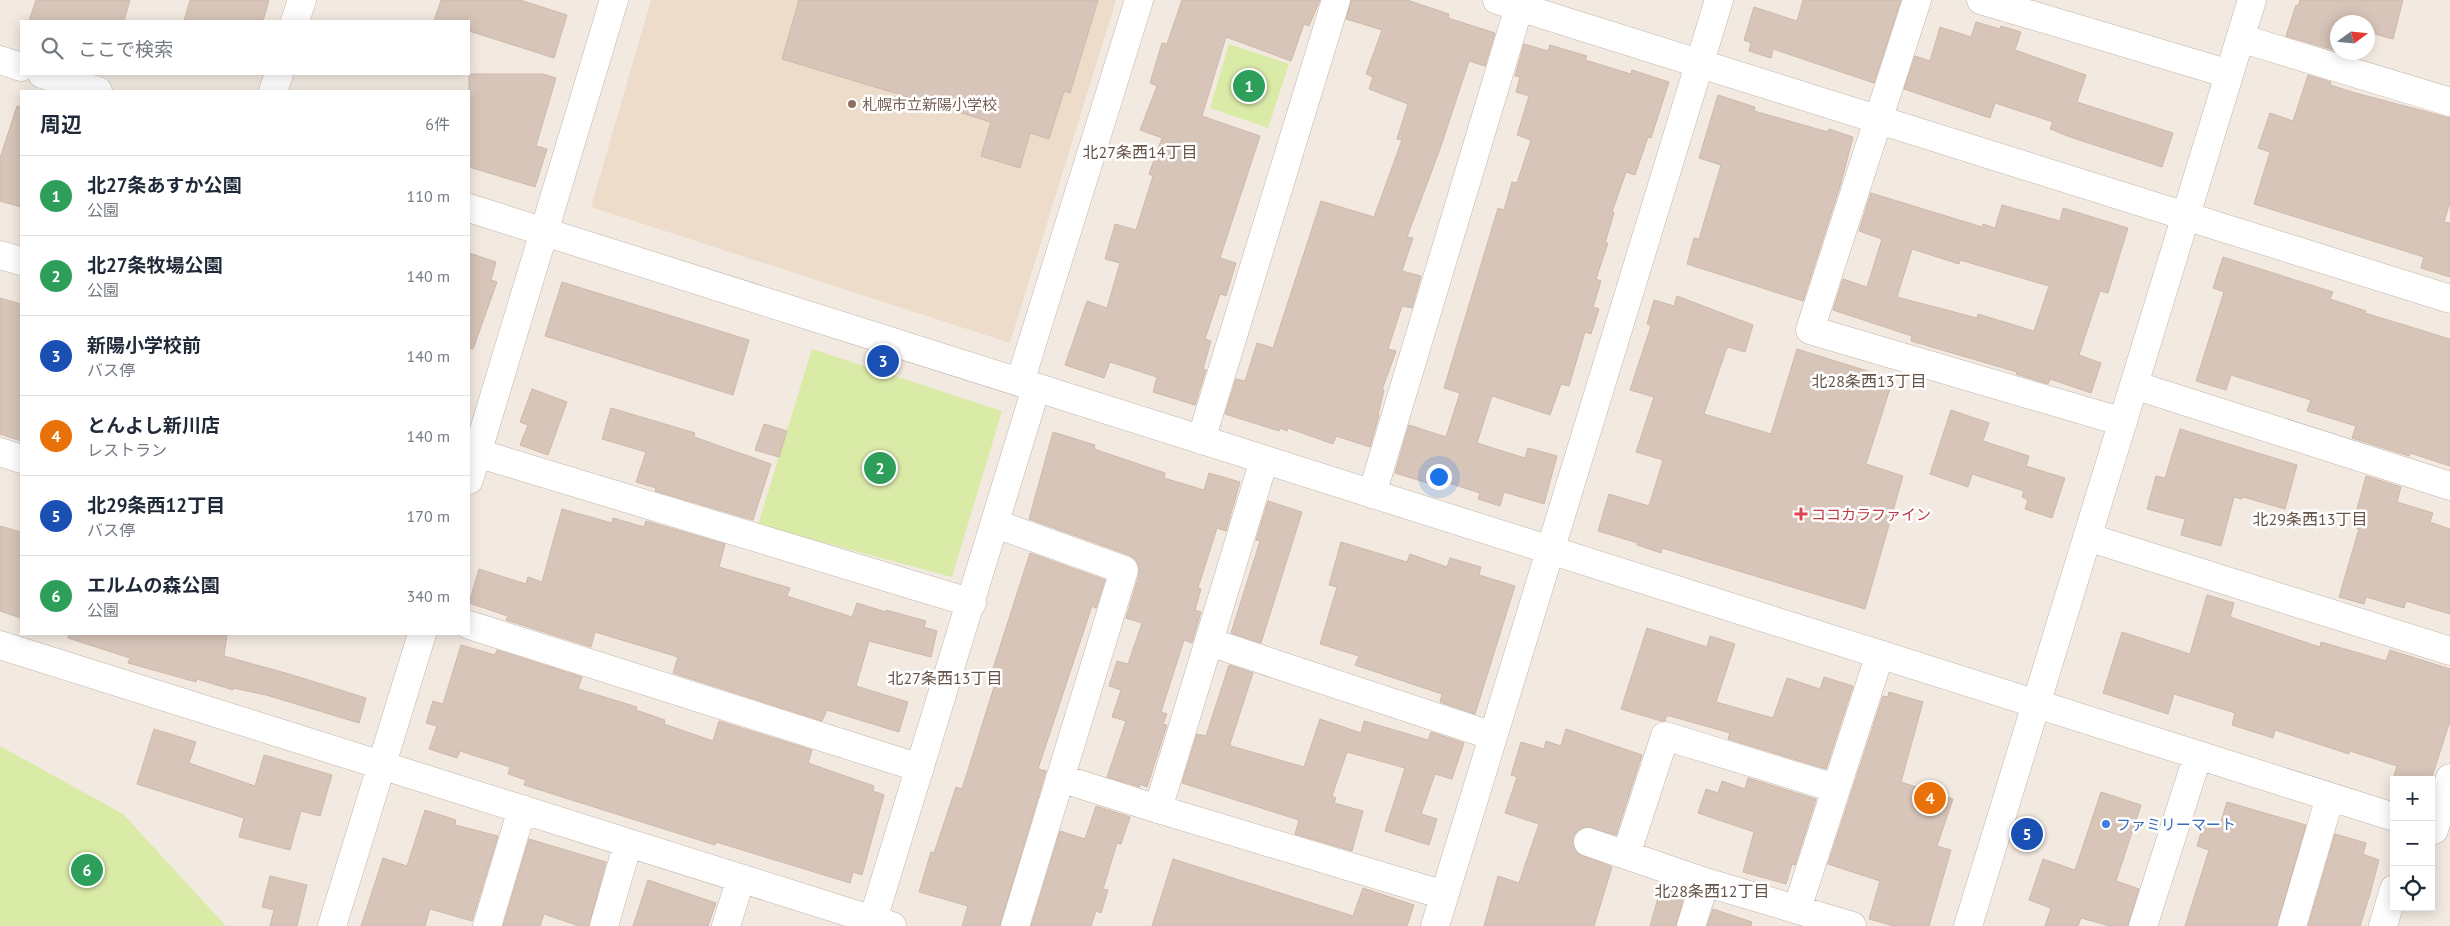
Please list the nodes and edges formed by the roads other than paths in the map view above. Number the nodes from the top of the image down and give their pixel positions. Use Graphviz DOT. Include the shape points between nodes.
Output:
graph roads {
  1 [pos="302,0"];
  2 [pos="614,0"];
  3 [pos="1139,0"];
  4 [pos="1336,0"];
  5 [pos="1719,0"];
  6 [pos="1917,0"];
  7 [pos="1981,0"];
  8 [pos="2252,0"];
  9 [pos="1508,4"];
  10 [pos="295,20"];
  11 [pos="2240,38"];
  12 [pos="0,60"];
  13 [pos="1700,63"];
  14 [pos="20,67"];
  15 [pos="2229,74"];
  16 [pos="45,75"];
  17 [pos="279,75"];
  18 [pos="95,90"];
  19 [pos="273,90"];
  20 [pos="2450,102"];
  21 [pos="1878,119"];
  22 [pos="470,208"];
  23 [pos="2185,216"];
  24 [pos="544,232"];
  25 [pos="0,255"];
  26 [pos="20,261"];
  27 [pos="2450,299"];
  28 [pos="1028,385"];
  29 [pos="2134,385"];
  30 [pos="2123,422"];
  31 [pos="1201,440"];
  32 [pos="0,452"];
  33 [pos="477,452"];
  34 [pos="20,459"];
  35 [pos="1264,460"];
  36 [pos="470,476"];
  37 [pos="2450,486"];
  38 [pos="1372,494"];
  39 [pos="996,524"];
  40 [pos="2087,537"];
  41 [pos="1550,550"];
  42 [pos="972,603"];
  43 [pos="470,625"];
  44 [pos="422,635"];
  45 [pos="1209,642"];
  46 [pos="17,644"];
  47 [pos="2450,651"];
  48 [pos="1880,654"];
  49 [pos="2036,703"];
  50 [pos="1494,736"];
  51 [pos="2198,755"];
  52 [pos="382,765"];
  53 [pos="920,768"];
  54 [pos="1060,778"];
  55 [pos="2450,778"];
  56 [pos="1835,788"];
  57 [pos="2330,797"];
  58 [pos="522,809"];
  59 [pos="1158,809"];
  60 [pos="2390,816"];
  61 [pos="2438,832"];
  62 [pos="1588,842"];
  63 [pos="628,843"];
  64 [pos="1626,855"];
  65 [pos="741,878"];
  66 [pos="1705,882"];
  67 [pos="1444,895"];
  68 [pos="2390,901"];
  69 [pos="1797,910"];
  70 [pos="878,924"];
  71 [pos="332,926"];
  72 [pos="487,926"];
  73 [pos="604,926"];
  74 [pos="726,926"];
  75 [pos="1015,926"];
  76 [pos="1435,926"];
  77 [pos="1691,926"];
  78 [pos="1852,926"];
  79 [pos="1968,926"];
  80 [pos="2143,926"];
  81 [pos="2292,926"];
  82 [pos="2382,926"];
  1 -- 10 [label="street"];
  2 -- 24 [label="street"];
  3 -- 28 [label="street"];
  4 -- 31 [label="street"];
  5 -- 13 [label="street"];
  6 -- 21 [label="street"];
  7 -- 15 [label="street"];
  8 -- 11 [label="street"];
  9 -- 13 [label="street"];
  9 -- 38 [label="street"];
  11 -- 15 [label="street"];
  11 -- 20 [label="street"];
  12 -- 14 [label="street"];
  13 -- 21 [label="street"];
  13 -- 41 [label="street"];
  15 -- 23 [label="street"];
  16 -- 18 [label="street"];
  17 -- 19 [label="street"];
  21 -- 23 [label="street"];
  21 -- 30 [label="street" via="1810,330"];
  22 -- 24 [label="street"];
  23 -- 27 [label="street"];
  23 -- 29 [label="street"];
  24 -- 28 [label="street"];
  24 -- 33 [label="street"];
  25 -- 26 [label="street"];
  28 -- 31 [label="street"];
  28 -- 39 [label="street"];
  29 -- 30 [label="street"];
  29 -- 37 [label="street"];
  30 -- 40 [label="street"];
  31 -- 35 [label="street"];
  32 -- 34 [label="street"];
  33 -- 36 [label="street"];
  33 -- 42 [label="street"];
  35 -- 38 [label="street"];
  35 -- 45 [label="street"];
  38 -- 41 [label="street"];
  39 -- 42 [label="street"];
  39 -- 54 [label="street" via="1124,570"];
  40 -- 47 [label="street"];
  40 -- 49 [label="street"];
  41 -- 48 [label="street"];
  41 -- 50 [label="street"];
  42 -- 53 [label="street"];
  43 -- 53 [label="street"];
  44 -- 52 [label="street"];
  45 -- 50 [label="street"];
  45 -- 59 [label="street"];
  46 -- 52 [label="street"];
  48 -- 49 [label="street"];
  48 -- 56 [label="street"];
  49 -- 51 [label="street"];
  49 -- 79 [label="street"];
  50 -- 67 [label="street"];
  51 -- 57 [label="street"];
  51 -- 80 [label="street"];
  52 -- 58 [label="street"];
  52 -- 71 [label="street"];
  53 -- 70 [label="street"];
  54 -- 59 [label="street"];
  54 -- 75 [label="street"];
  55 -- 61 [label="street"];
  56 -- 64 [label="street" via="1665,736"];
  56 -- 69 [label="street"];
  57 -- 60 [label="street"];
  57 -- 81 [label="street"];
  58 -- 63 [label="street"];
  58 -- 72 [label="street"];
  59 -- 67 [label="street"];
  62 -- 64 [label="street"];
  63 -- 65 [label="street"];
  63 -- 73 [label="street"];
  64 -- 66 [label="street"];
  65 -- 70 [label="street"];
  65 -- 74 [label="street"];
  66 -- 69 [label="street"];
  66 -- 77 [label="street"];
  67 -- 76 [label="street"];
  68 -- 82 [label="street"];
  69 -- 78 [label="street"];
}
